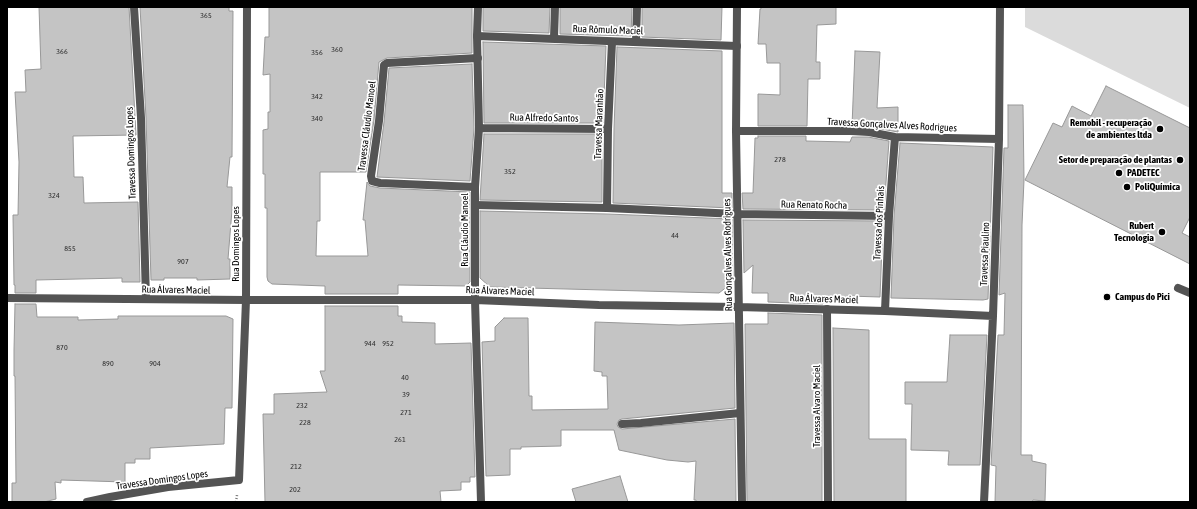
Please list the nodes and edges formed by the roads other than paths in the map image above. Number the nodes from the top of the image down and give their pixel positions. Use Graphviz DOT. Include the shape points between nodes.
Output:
graph roads {
  1 [pos="134,7"];
  2 [pos="247,7"];
  3 [pos="478,7"];
  4 [pos="555,7"];
  5 [pos="637,7"];
  6 [pos="738,7"];
  7 [pos="1000,7"];
  8 [pos="477,36"];
  9 [pos="554,38"];
  10 [pos="636,41"];
  11 [pos="612,42"];
  12 [pos="737,46"];
  13 [pos="478,58"];
  14 [pos="479,128"];
  15 [pos="608,129"];
  16 [pos="736,131"];
  17 [pos="895,137"];
  18 [pos="999,139"];
  19 [pos="475,187"];
  20 [pos="475,205"];
  21 [pos="607,208"];
  22 [pos="737,214"];
  23 [pos="889,216"];
  24 [pos="1178,288"];
  25 [pos="1190,293"];
  26 [pos="7,298"];
  27 [pos="146,299"];
  28 [pos="246,300"];
  29 [pos="474,300"];
  30 [pos="738,307"];
  31 [pos="827,310"];
  32 [pos="885,311"];
  33 [pos="993,316"];
  34 [pos="740,413"];
  35 [pos="622,424"];
  36 [pos="239,480"];
  37 [pos="87,502"];
  38 [pos="481,502"];
  39 [pos="742,502"];
  40 [pos="828,502"];
  41 [pos="984,502"];
  1 -- 27 [label="street, Travessa Domingos Lopes" via="141,118"];
  2 -- 28 [label="street, Rua Domingos Lopes"];
  3 -- 8 [label="street, Rua Cláudio Manoel"];
  4 -- 9 [label="street"];
  5 -- 10 [label="street"];
  6 -- 12 [label="street, Rua Gonçalves Alves Rodrigues"];
  7 -- 18 [label="street, Travessa Piaulino"];
  8 -- 9 [label="street, Rua Rômulo Maciel"];
  8 -- 13 [label="street, Rua Cláudio Manoel"];
  9 -- 11 [label="street, Rua Rômulo Maciel"];
  10 -- 11 [label="street, Rua Rômulo Maciel"];
  10 -- 12 [label="street, Rua Rômulo Maciel"];
  11 -- 15 [label="street, Travessa Maranhão"];
  12 -- 16 [label="street, Rua Gonçalves Alves Rodrigues"];
  13 -- 14 [label="street, Rua Cláudio Manoel"];
  13 -- 19 [label="street, Travessa Cláudio Manoel" via="384,65 371,176 372,181 380,183"];
  14 -- 15 [label="street, Rua Alfredo Santos"];
  14 -- 19 [label="street, Rua Cláudio Manoel"];
  15 -- 21 [label="street, Travessa Maranhão"];
  16 -- 17 [label="street, Travessa Gonçalves Alves Rodrigues" via="851,131"];
  16 -- 22 [label="street, Rua Gonçalves Alves Rodrigues"];
  17 -- 18 [label="street, Travessa Gonçalves Alves Rodrigues"];
  17 -- 23 [label="street, Travessa dos Pinhais"];
  18 -- 33 [label="street, Travessa Piaulino"];
  19 -- 20 [label="street, Rua Cláudio Manoel"];
  20 -- 21 [label="street, Rua Renato Rocha"];
  20 -- 29 [label="street, Rua Cláudio Manoel"];
  21 -- 22 [label="street, Rua Renato Rocha"];
  22 -- 23 [label="street, Rua Renato Rocha"];
  22 -- 30 [label="street, Rua Gonçalves Alves Rodrigues"];
  23 -- 32 [label="street, Travessa dos Pinhais"];
  24 -- 25 [label="street"];
  26 -- 27 [label="street, Rua Álvares Maciel"];
  27 -- 28 [label="street, Rua Álvares Maciel"];
  28 -- 29 [label="street, Rua Álvares Maciel"];
  28 -- 36 [label="street, Rua Domingos Lopes"];
  29 -- 30 [label="street, Rua Álvares Maciel"];
  29 -- 38 [label="street, Rua Cláudio Manoel"];
  30 -- 31 [label="street, Rua Álvares Maciel"];
  30 -- 34 [label="street, Rua Gonçalves Alves Rodrigues"];
  31 -- 32 [label="street, Rua Álvares Maciel"];
  31 -- 40 [label="street, Travessa Alvaro Maciel"];
  32 -- 33 [label="street, Rua Álvares Maciel"];
  33 -- 41 [label="street, Travessa Piaulino"];
  34 -- 35 [label="street"];
  34 -- 39 [label="street, Rua Gonçalves Alves Rodrigues"];
  36 -- 37 [label="street, Travessa Domingos Lopes" via="168,487"];
}
